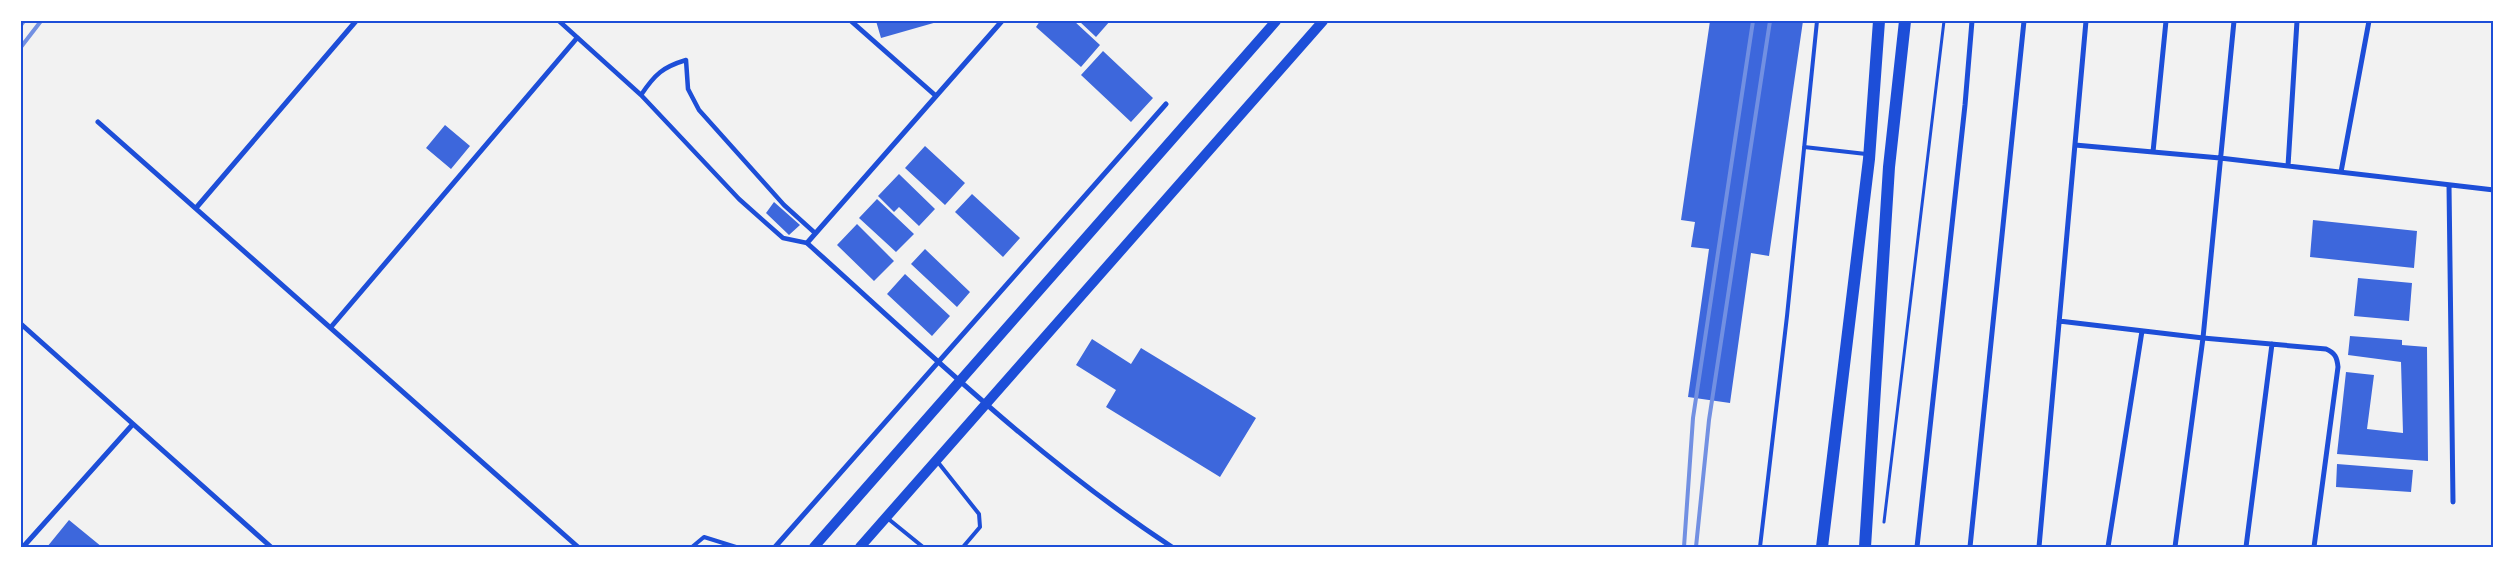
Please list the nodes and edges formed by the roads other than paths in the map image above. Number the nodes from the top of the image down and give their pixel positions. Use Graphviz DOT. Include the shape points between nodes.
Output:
graph roads {
  1 [pos="356,21"];
  2 [pos="559,21"];
  3 [pos="851,21"];
  4 [pos="1002,21"];
  5 [pos="1276,21"];
  6 [pos="1323,21"];
  7 [pos="1816,21"];
  8 [pos="1879,21"];
  9 [pos="1905,21"];
  10 [pos="1972,21"];
  11 [pos="2024,21"];
  12 [pos="2086,21"];
  13 [pos="2166,21"];
  14 [pos="2234,21"];
  15 [pos="2298,21"];
  16 [pos="2368,21"];
  17 [pos="577,38"];
  18 [pos="641,95"];
  19 [pos="936,96"];
  20 [pos="1166,104"];
  21 [pos="98,122"];
  22 [pos="2075,145"];
  23 [pos="1804,147"];
  24 [pos="2153,152"];
  25 [pos="1869,154"];
  26 [pos="2220,158"];
  27 [pos="2288,166"];
  28 [pos="2341,172"];
  29 [pos="2448,184"];
  30 [pos="2494,190"];
  31 [pos="196,208"];
  32 [pos="815,233"];
  33 [pos="807,243"];
  34 [pos="2059,321"];
  35 [pos="21,324"];
  36 [pos="330,327"];
  37 [pos="2142,331"];
  38 [pos="2203,338"];
  39 [pos="2272,344"];
  40 [pos="939,362"];
  41 [pos="959,381"];
  42 [pos="986,405"];
  43 [pos="133,424"];
  44 [pos="937,461"];
  45 [pos="2453,502"];
  46 [pos="886,517"];
  47 [pos="23,547"];
  48 [pos="272,547"];
  49 [pos="578,547"];
  50 [pos="692,547"];
  51 [pos="736,547"];
  52 [pos="775,547"];
  53 [pos="814,547"];
  54 [pos="860,547"];
  55 [pos="924,547"];
  56 [pos="963,547"];
  57 [pos="1172,547"];
  58 [pos="1760,547"];
  59 [pos="1822,547"];
  60 [pos="1865,547"];
  61 [pos="1917,547"];
  62 [pos="1970,547"];
  63 [pos="2039,547"];
  64 [pos="2108,547"];
  65 [pos="2175,547"];
  66 [pos="2246,547"];
  67 [pos="2314,547"];
  1 -- 31 [label="street"];
  2 -- 17 [label="street"];
  3 -- 19 [label="street"];
  4 -- 19 [label="street"];
  5 -- 41 [label="main road"];
  6 -- 42 [label="main road"];
  7 -- 23 [label="lane"];
  8 -- 25 [label="main road"];
  9 -- 60 [label="main road" via="1889,166"];
  10 -- 61 [label="street" via="1966,105"];
  11 -- 62 [label="street"];
  12 -- 22 [label="street"];
  13 -- 24 [label="street"];
  14 -- 26 [label="street"];
  15 -- 27 [label="street"];
  16 -- 28 [label="street"];
  17 -- 18 [label="street"];
  17 -- 36 [label="street"];
  18 -- 32 [label="street" via="664,67 686,60 688,89 699,110 784,204"];
  18 -- 33 [label="street" via="739,200 783,238"];
  19 -- 32 [label="street"];
  20 -- 40 [label="street"];
  21 -- 31 [label="street"];
  22 -- 24 [label="street"];
  22 -- 34 [label="street"];
  23 -- 25 [label="lane"];
  23 -- 58 [label="lane"];
  24 -- 26 [label="street"];
  25 -- 59 [label="main road"];
  26 -- 27 [label="street"];
  26 -- 38 [label="street"];
  27 -- 28 [label="street"];
  28 -- 29 [label="street"];
  29 -- 30 [label="street"];
  29 -- 45 [label="street"];
  31 -- 36 [label="street"];
  32 -- 33 [label="street"];
  33 -- 40 [label="street"];
  34 -- 37 [label="street"];
  34 -- 63 [label="street"];
  35 -- 43 [label="street"];
  36 -- 49 [label="street"];
  37 -- 38 [label="street"];
  37 -- 64 [label="street"];
  38 -- 39 [label="street"];
  38 -- 65 [label="street"];
  39 -- 66 [label="street"];
  39 -- 67 [label="street" via="2326,349 2337,357"];
  40 -- 41 [label="street"];
  40 -- 52 [label="street"];
  41 -- 42 [label="street"];
  41 -- 53 [label="main road"];
  42 -- 44 [label="main road"];
  42 -- 57 [label="street" via="1118,511"];
  43 -- 47 [label="street"];
  43 -- 48 [label="street"];
  44 -- 46 [label="main road"];
  44 -- 56 [label="lane" via="978,514 980,527"];
  46 -- 54 [label="main road"];
  46 -- 55 [label="lane"];
  50 -- 51 [label="lane" via="704,537"];
}
